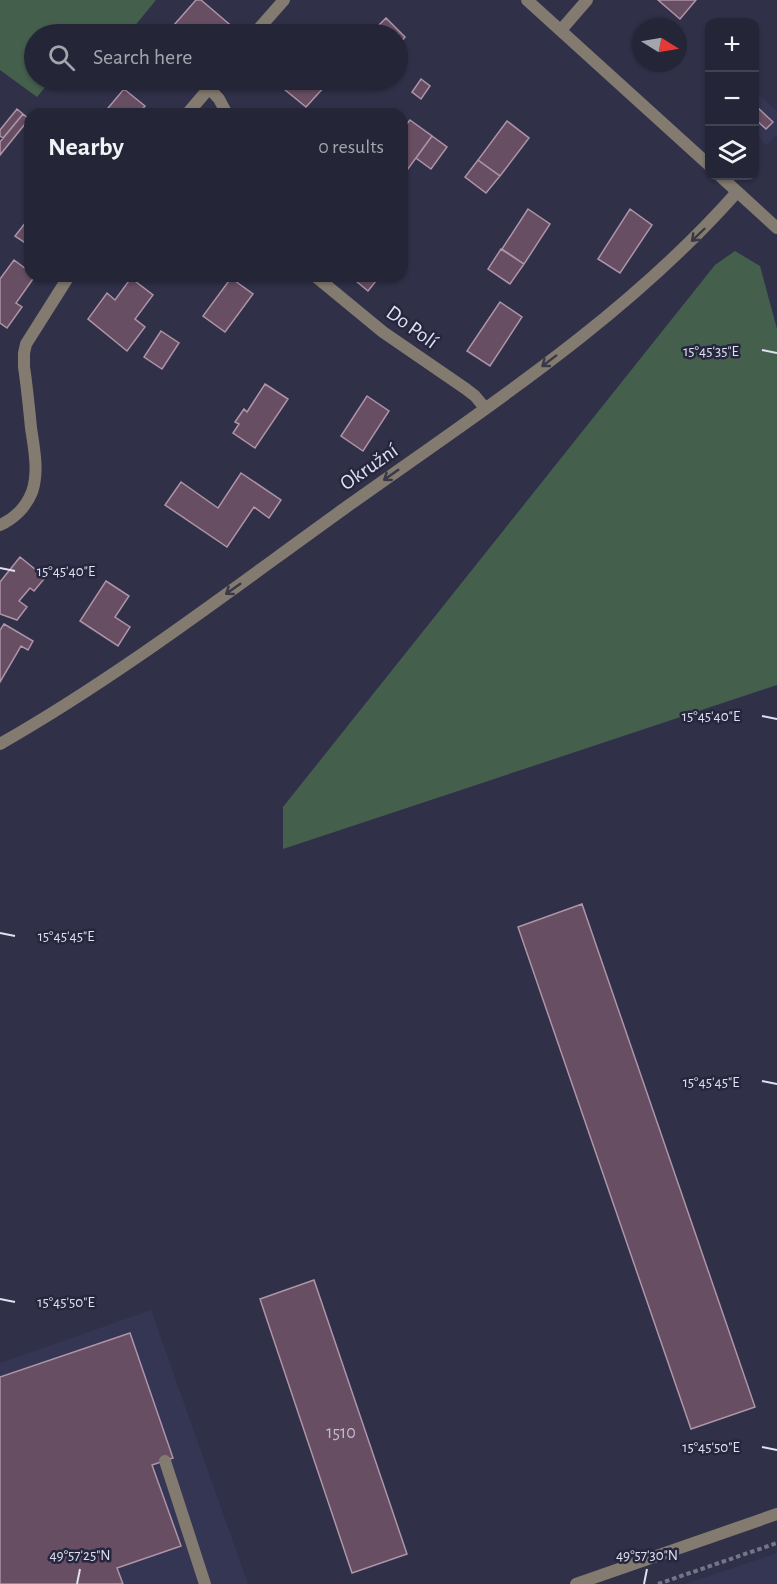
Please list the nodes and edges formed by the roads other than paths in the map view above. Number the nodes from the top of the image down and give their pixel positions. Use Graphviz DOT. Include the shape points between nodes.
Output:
graph roads {
  1 [pos="284,0"];
  2 [pos="527,0"];
  3 [pos="587,0"];
  4 [pos="263,24"];
  5 [pos="561,30"];
  6 [pos="207,90"];
  7 [pos="215,90"];
  8 [pos="192,108"];
  9 [pos="223,108"];
  10 [pos="705,161"];
  11 [pos="724,180"];
  12 [pos="737,192"];
  13 [pos="777,228"];
  14 [pos="65,282"];
  15 [pos="322,282"];
  16 [pos="485,408"];
  17 [pos="0,525"];
  18 [pos="0,744"];
  19 [pos="165,1461"];
  20 [pos="777,1514"];
  21 [pos="205,1584"];
  22 [pos="576,1584"];
  1 -- 4 [label="street"];
  2 -- 5 [label="street"];
  3 -- 5 [label="street"];
  5 -- 10 [label="street"];
  6 -- 8 [label="street"];
  7 -- 9 [label="street"];
  11 -- 12 [label="street"];
  12 -- 13 [label="street"];
  12 -- 16 [label="street, Okružní, one-way" via="701,232 622,303"];
  14 -- 17 [label="street" via="26,344 24,367 34,481 21,510"];
  15 -- 16 [label="street, Do Polí" via="383,332 466,389"];
  16 -- 18 [label="street, Okružní, one-way" via="153,646"];
  19 -- 21 [label="street"];
  20 -- 22 [label="street"];
}
